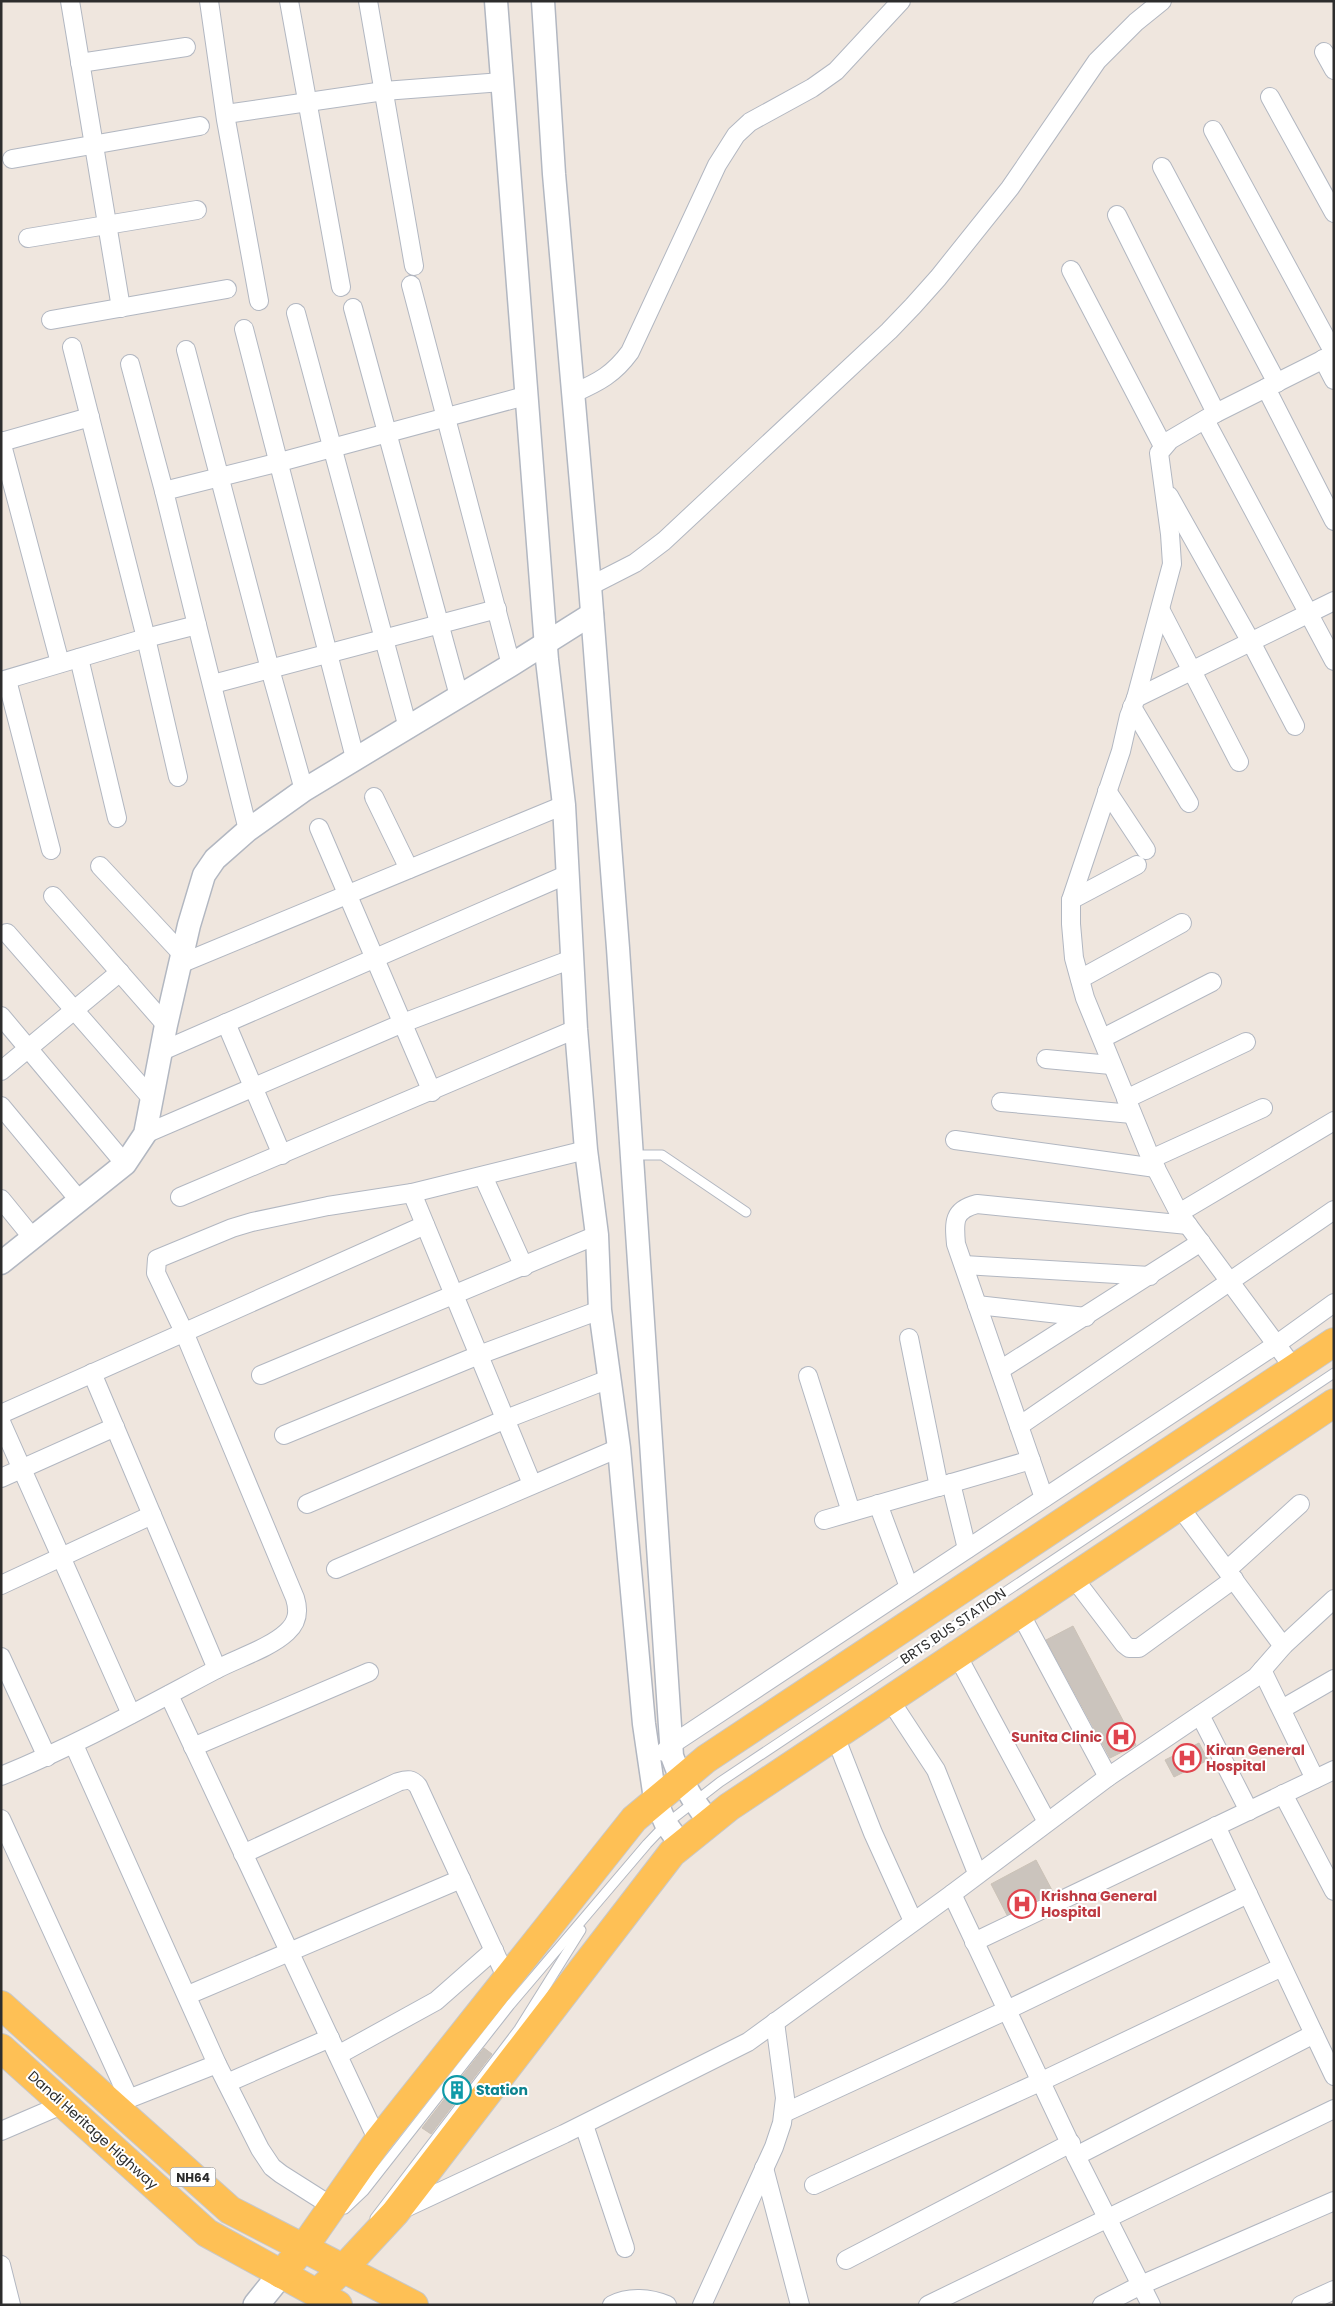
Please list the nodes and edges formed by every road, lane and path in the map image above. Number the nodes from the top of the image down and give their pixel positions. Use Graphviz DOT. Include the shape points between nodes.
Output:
graph roads {
  1 [pos="70,1"];
  2 [pos="209,1"];
  3 [pos="289,1"];
  4 [pos="368,1"];
  5 [pos="496,1"];
  6 [pos="543,1"];
  7 [pos="901,1"];
  8 [pos="1162,1"];
  9 [pos="186,47"];
  10 [pos="1324,52"];
  11 [pos="80,63"];
  12 [pos="1334,70"];
  13 [pos="502,82"];
  14 [pos="384,91"];
  15 [pos="1270,97"];
  16 [pos="307,102"];
  17 [pos="226,114"];
  18 [pos="200,126"];
  19 [pos="1213,130"];
  20 [pos="94,144"];
  21 [pos="12,158"];
  22 [pos="1162,167"];
  23 [pos="197,210"];
  24 [pos="1334,213"];
  25 [pos="1117,216"];
  26 [pos="107,224"];
  27 [pos="28,238"];
  28 [pos="414,266"];
  29 [pos="1071,270"];
  30 [pos="411,285"];
  31 [pos="341,288"];
  32 [pos="227,289"];
  33 [pos="260,300"];
  34 [pos="121,308"];
  35 [pos="353,308"];
  36 [pos="296,313"];
  37 [pos="51,320"];
  38 [pos="244,329"];
  39 [pos="72,347"];
  40 [pos="186,350"];
  41 [pos="1330,355"];
  42 [pos="130,364"];
  43 [pos="1334,380"];
  44 [pos="1272,385"];
  45 [pos="574,393"];
  46 [pos="525,396"];
  47 [pos="446,416"];
  48 [pos="1210,416"];
  49 [pos="90,417"];
  50 [pos="387,433"];
  51 [pos="1,442"];
  52 [pos="1163,446"];
  53 [pos="332,448"];
  54 [pos="280,462"];
  55 [pos="220,477"];
  56 [pos="1162,485"];
  57 [pos="164,491"];
  58 [pos="1334,521"];
  59 [pos="590,586"];
  60 [pos="1334,601"];
  61 [pos="497,609"];
  62 [pos="1160,611"];
  63 [pos="1308,613"];
  64 [pos="440,624"];
  65 [pos="197,625"];
  66 [pos="592,625"];
  67 [pos="146,638"];
  68 [pos="384,639"];
  69 [pos="1251,642"];
  70 [pos="547,651"];
  71 [pos="328,654"];
  72 [pos="79,658"];
  73 [pos="1334,661"];
  74 [pos="60,663"];
  75 [pos="511,665"];
  76 [pos="270,669"];
  77 [pos="1191,671"];
  78 [pos="4,680"];
  79 [pos="213,684"];
  80 [pos="459,696"];
  81 [pos="1134,703"];
  82 [pos="1295,726"];
  83 [pos="408,728"];
  84 [pos="355,758"];
  85 [pos="1239,762"];
  86 [pos="178,776"];
  87 [pos="304,790"];
  88 [pos="1107,790"];
  89 [pos="374,797"];
  90 [pos="1189,802"];
  91 [pos="564,806"];
  92 [pos="117,818"];
  93 [pos="319,828"];
  94 [pos="248,830"];
  95 [pos="52,850"];
  96 [pos="100,866"];
  97 [pos="409,868"];
  98 [pos="566,875"];
  99 [pos="348,894"];
  100 [pos="53,896"];
  101 [pos="1071,900"];
  102 [pos="1182,923"];
  103 [pos="7,933"];
  104 [pos="181,959"];
  105 [pos="375,959"];
  106 [pos="572,959"];
  107 [pos="120,972"];
  108 [pos="1080,979"];
  109 [pos="1212,982"];
  110 [pos="75,1010"];
  111 [pos="1,1016"];
  112 [pos="226,1023"];
  113 [pos="403,1023"];
  114 [pos="166,1025"];
  115 [pos="576,1029"];
  116 [pos="1103,1038"];
  117 [pos="1246,1042"];
  118 [pos="28,1048"];
  119 [pos="162,1051"];
  120 [pos="1046,1059"];
  121 [pos="1111,1065"];
  122 [pos="1,1072"];
  123 [pos="254,1087"];
  124 [pos="432,1092"];
  125 [pos="152,1100"];
  126 [pos="1002,1102"];
  127 [pos="1,1106"];
  128 [pos="1129,1106"];
  129 [pos="1263,1108"];
  130 [pos="1334,1121"];
  131 [pos="145,1134"];
  132 [pos="956,1140"];
  133 [pos="586,1150"];
  134 [pos="282,1155"];
  135 [pos="631,1155"];
  136 [pos="125,1164"];
  137 [pos="1153,1164"];
  138 [pos="483,1176"];
  139 [pos="412,1193"];
  140 [pos="180,1197"];
  141 [pos="1,1199"];
  142 [pos="79,1200"];
  143 [pos="1334,1210"];
  144 [pos="746,1212"];
  145 [pos="1184,1219"];
  146 [pos="425,1225"];
  147 [pos="597,1235"];
  148 [pos="32,1236"];
  149 [pos="1201,1242"];
  150 [pos="1,1263"];
  151 [pos="964,1265"];
  152 [pos="524,1267"];
  153 [pos="1150,1276"];
  154 [pos="1230,1281"];
  155 [pos="454,1296"];
  156 [pos="1334,1303"];
  157 [pos="977,1305"];
  158 [pos="600,1310"];
  159 [pos="1086,1317"];
  160 [pos="184,1332"];
  161 [pos="909,1338"];
  162 [pos="1334,1342"];
  163 [pos="1277,1344"];
  164 [pos="479,1354"];
  165 [pos="1293,1367"];
  166 [pos="1000,1370"];
  167 [pos="92,1373"];
  168 [pos="1334,1373"];
  169 [pos="261,1375"];
  170 [pos="808,1376"];
  171 [pos="609,1378"];
  172 [pos="1334,1403"];
  173 [pos="1,1414"];
  174 [pos="506,1419"];
  175 [pos="1,1422"];
  176 [pos="1019,1426"];
  177 [pos="115,1427"];
  178 [pos="284,1435"];
  179 [pos="619,1448"];
  180 [pos="1031,1460"];
  181 [pos="22,1469"];
  182 [pos="1,1478"];
  183 [pos="532,1484"];
  184 [pos="945,1485"];
  185 [pos="1044,1498"];
  186 [pos="307,1504"];
  187 [pos="878,1504"];
  188 [pos="1300,1504"];
  189 [pos="1180,1506"];
  190 [pos="851,1512"];
  191 [pos="152,1515"];
  192 [pos="824,1520"];
  193 [pos="966,1550"];
  194 [pos="62,1557"];
  195 [pos="336,1569"];
  196 [pos="1230,1575"];
  197 [pos="1073,1577"];
  198 [pos="1,1585"];
  199 [pos="909,1587"];
  200 [pos="1330,1608"];
  201 [pos="1020,1613"];
  202 [pos="1284,1646"];
  203 [pos="957,1655"];
  204 [pos="1,1657"];
  205 [pos="217,1669"];
  206 [pos="1262,1670"];
  207 [pos="369,1672"];
  208 [pos="1334,1679"];
  209 [pos="169,1695"];
  210 [pos="890,1700"];
  211 [pos="1282,1709"];
  212 [pos="132,1714"];
  213 [pos="1200,1714"];
  214 [pos="835,1736"];
  215 [pos="74,1745"];
  216 [pos="671,1745"];
  217 [pos="194,1747"];
  218 [pos="47,1758"];
  219 [pos="650,1765"];
  220 [pos="1334,1770"];
  221 [pos="1,1776"];
  222 [pos="1108,1777"];
  223 [pos="680,1779"];
  224 [pos="1315,1779"];
  225 [pos="1283,1794"];
  226 [pos="655,1799"];
  227 [pos="1249,1811"];
  228 [pos="702,1813"];
  229 [pos="1,1819"];
  230 [pos="1047,1822"];
  231 [pos="1216,1826"];
  232 [pos="673,1834"];
  233 [pos="243,1854"];
  234 [pos="1327,1860"];
  235 [pos="977,1873"];
  236 [pos="461,1879"];
  237 [pos="1334,1891"];
  238 [pos="952,1894"];
  239 [pos="1248,1894"];
  240 [pos="596,1906"];
  241 [pos="913,1920"];
  242 [pos="974,1942"];
  243 [pos="494,1950"];
  244 [pos="290,1952"];
  245 [pos="1282,1967"];
  246 [pos="507,1979"];
  247 [pos="188,1995"];
  248 [pos="1,2006"];
  249 [pos="1007,2010"];
  250 [pos="775,2022"];
  251 [pos="1314,2034"];
  252 [pos="330,2038"];
  253 [pos="1,2048"];
  254 [pos="338,2055"];
  255 [pos="217,2064"];
  256 [pos="1334,2076"];
  257 [pos="1042,2081"];
  258 [pos="227,2083"];
  259 [pos="120,2102"];
  260 [pos="64,2104"];
  261 [pos="1334,2109"];
  262 [pos="784,2113"];
  263 [pos="584,2125"];
  264 [pos="1,2131"];
  265 [pos="378,2141"];
  266 [pos="1074,2149"];
  267 [pos="764,2168"];
  268 [pos="814,2185"];
  269 [pos="1334,2201"];
  270 [pos="333,2207"];
  271 [pos="395,2213"];
  272 [pos="1107,2220"];
  273 [pos="304,2247"];
  274 [pos="625,2248"];
  275 [pos="846,2260"];
  276 [pos="1,2264"];
  277 [pos="344,2269"];
  278 [pos="281,2274"];
  279 [pos="1141,2285"];
  280 [pos="1334,2290"];
  281 [pos="320,2301"];
  282 [pos="11,2305"];
  283 [pos="256,2305"];
  284 [pos="414,2305"];
  285 [pos="612,2305"];
  286 [pos="667,2305"];
  287 [pos="702,2305"];
  288 [pos="800,2305"];
  289 [pos="928,2305"];
  290 [pos="1102,2305"];
  291 [pos="1151,2305"];
  292 [pos="1301,2305"];
  1 -- 11 [label="street"];
  2 -- 17 [label="street"];
  3 -- 16 [label="street"];
  4 -- 14 [label="street"];
  5 -- 13 [label="street"];
  6 -- 45 [label="street" via="554,174"];
  7 -- 45 [label="street" via="836,71 750,122 736,135 717,165 630,352 601,381"];
  8 -- 59 [label="street" via="1098,61 1010,188 938,278 889,331 664,541 635,563"];
  9 -- 11 [label="street"];
  10 -- 12 [label="street"];
  11 -- 20 [label="street"];
  13 -- 14 [label="street"];
  13 -- 46 [label="street"];
  14 -- 16 [label="street"];
  14 -- 28 [label="street"];
  15 -- 24 [label="street"];
  16 -- 17 [label="street"];
  16 -- 31 [label="street"];
  17 -- 33 [label="street"];
  18 -- 20 [label="street"];
  19 -- 41 [label="street"];
  20 -- 21 [label="street"];
  20 -- 26 [label="street"];
  22 -- 44 [label="street"];
  23 -- 26 [label="street"];
  25 -- 48 [label="street"];
  26 -- 27 [label="street"];
  26 -- 34 [label="street"];
  29 -- 52 [label="street"];
  30 -- 47 [label="street"];
  32 -- 34 [label="street"];
  34 -- 37 [label="street"];
  35 -- 50 [label="street"];
  36 -- 53 [label="street"];
  38 -- 54 [label="street"];
  39 -- 49 [label="street"];
  40 -- 55 [label="street"];
  41 -- 43 [label="street"];
  41 -- 44 [label="street"];
  42 -- 57 [label="street"];
  44 -- 48 [label="street"];
  44 -- 58 [label="street"];
  45 -- 59 [label="street"];
  46 -- 47 [label="street"];
  46 -- 70 [label="street"];
  47 -- 50 [label="street"];
  47 -- 61 [label="street"];
  48 -- 52 [label="street"];
  48 -- 63 [label="street"];
  49 -- 51 [label="street"];
  49 -- 67 [label="street"];
  50 -- 53 [label="street"];
  50 -- 64 [label="street"];
  51 -- 74 [label="street"];
  52 -- 56 [label="street" via="1159,453"];
  53 -- 54 [label="street"];
  53 -- 68 [label="street"];
  54 -- 55 [label="street"];
  54 -- 71 [label="street"];
  55 -- 57 [label="street"];
  55 -- 76 [label="street"];
  56 -- 62 [label="street" via="1172,564"];
  56 -- 69 [label="street"];
  57 -- 65 [label="street"];
  59 -- 66 [label="street"];
  60 -- 63 [label="street"];
  61 -- 64 [label="street"];
  61 -- 75 [label="street"];
  62 -- 77 [label="street"];
  62 -- 81 [label="street"];
  63 -- 69 [label="street"];
  63 -- 73 [label="street"];
  64 -- 68 [label="street"];
  64 -- 80 [label="street"];
  65 -- 67 [label="street"];
  65 -- 79 [label="street"];
  66 -- 70 [label="street"];
  66 -- 135 [label="street"];
  67 -- 72 [label="street"];
  67 -- 86 [label="street"];
  68 -- 71 [label="street"];
  68 -- 83 [label="street"];
  69 -- 77 [label="street"];
  69 -- 82 [label="street"];
  70 -- 75 [label="street"];
  70 -- 91 [label="street"];
  71 -- 76 [label="street"];
  71 -- 84 [label="street"];
  72 -- 74 [label="street"];
  72 -- 92 [label="street"];
  74 -- 78 [label="street"];
  75 -- 80 [label="street"];
  76 -- 79 [label="street"];
  76 -- 87 [label="street"];
  77 -- 81 [label="street"];
  77 -- 85 [label="street"];
  78 -- 95 [label="street"];
  79 -- 94 [label="street"];
  80 -- 83 [label="street"];
  81 -- 88 [label="street"];
  81 -- 90 [label="street"];
  83 -- 84 [label="street"];
  84 -- 87 [label="street"];
  87 -- 94 [label="street"];
  88 -- 101 [label="street"];
  88 -- 101 [label="street" via="1142,857"];
  89 -- 97 [label="street"];
  91 -- 97 [label="street"];
  91 -- 98 [label="street"];
  93 -- 99 [label="street"];
  94 -- 104 [label="street" via="209,865 199,889"];
  96 -- 104 [label="street"];
  97 -- 99 [label="street"];
  98 -- 105 [label="street"];
  98 -- 106 [label="street"];
  99 -- 104 [label="street"];
  99 -- 105 [label="street"];
  100 -- 107 [label="street"];
  101 -- 108 [label="street" via="1074,958"];
  102 -- 108 [label="street"];
  103 -- 110 [label="street"];
  104 -- 114 [label="street"];
  105 -- 112 [label="street"];
  105 -- 113 [label="street"];
  106 -- 113 [label="street"];
  106 -- 115 [label="street"];
  107 -- 110 [label="street"];
  107 -- 114 [label="street"];
  108 -- 116 [label="street"];
  109 -- 116 [label="street"];
  110 -- 118 [label="street"];
  110 -- 125 [label="street"];
  111 -- 118 [label="street"];
  112 -- 119 [label="street"];
  112 -- 123 [label="street"];
  113 -- 123 [label="street"];
  113 -- 124 [label="street"];
  114 -- 119 [label="street"];
  115 -- 124 [label="street"];
  115 -- 133 [label="street"];
  116 -- 121 [label="street"];
  117 -- 128 [label="street"];
  118 -- 122 [label="street"];
  118 -- 136 [label="street"];
  119 -- 125 [label="street"];
  120 -- 121 [label="street"];
  121 -- 128 [label="street"];
  123 -- 131 [label="street"];
  123 -- 134 [label="street"];
  124 -- 134 [label="street"];
  125 -- 131 [label="street"];
  126 -- 128 [label="street"];
  127 -- 142 [label="street"];
  128 -- 137 [label="street"];
  129 -- 137 [label="street"];
  130 -- 145 [label="street"];
  131 -- 136 [label="street"];
  132 -- 137 [label="street"];
  133 -- 138 [label="street"];
  133 -- 147 [label="street"];
  134 -- 140 [label="street"];
  135 -- 144 [label="lane" via="662,1155"];
  135 -- 216 [label="street"];
  136 -- 142 [label="street"];
  137 -- 145 [label="street"];
  138 -- 139 [label="street"];
  138 -- 152 [label="street"];
  139 -- 146 [label="street"];
  139 -- 160 [label="street" via="252,1222 161,1256 156,1263 156,1273"];
  141 -- 148 [label="street"];
  142 -- 148 [label="street"];
  143 -- 154 [label="street"];
  145 -- 149 [label="street"];
  145 -- 151 [label="street" via="977,1204 964,1207 957,1216 956,1244"];
  146 -- 155 [label="street"];
  146 -- 160 [label="street"];
  147 -- 152 [label="street"];
  147 -- 158 [label="street"];
  148 -- 150 [label="street"];
  149 -- 153 [label="street"];
  149 -- 154 [label="street"];
  151 -- 153 [label="street"];
  151 -- 157 [label="street"];
  152 -- 155 [label="street"];
  153 -- 159 [label="street"];
  154 -- 163 [label="street"];
  154 -- 176 [label="street"];
  155 -- 164 [label="street"];
  155 -- 169 [label="street"];
  156 -- 163 [label="street"];
  157 -- 159 [label="street"];
  157 -- 166 [label="street"];
  158 -- 164 [label="street"];
  158 -- 171 [label="street"];
  159 -- 166 [label="street"];
  160 -- 167 [label="street"];
  160 -- 205 [label="street" via="298,1607 293,1625 278,1639"];
  161 -- 184 [label="street"];
  162 -- 165 [label="main road"];
  163 -- 165 [label="street"];
  163 -- 185 [label="street"];
  164 -- 174 [label="street"];
  164 -- 178 [label="street"];
  165 -- 223 [label="main road"];
  166 -- 176 [label="street"];
  167 -- 173 [label="street"];
  167 -- 177 [label="street"];
  168 -- 228 [label="lane, BRTS BUS STATION" via="720,1782"];
  170 -- 190 [label="street"];
  171 -- 174 [label="street"];
  171 -- 179 [label="street"];
  172 -- 189 [label="main road"];
  174 -- 183 [label="street"];
  174 -- 186 [label="street"];
  175 -- 181 [label="street"];
  176 -- 180 [label="street"];
  177 -- 181 [label="street"];
  177 -- 191 [label="street"];
  179 -- 183 [label="street"];
  179 -- 219 [label="street"];
  180 -- 184 [label="street"];
  180 -- 185 [label="street"];
  181 -- 182 [label="street"];
  181 -- 194 [label="street"];
  183 -- 195 [label="street"];
  184 -- 187 [label="street"];
  184 -- 193 [label="street"];
  185 -- 193 [label="street"];
  187 -- 190 [label="street"];
  187 -- 199 [label="street"];
  188 -- 196 [label="street"];
  189 -- 196 [label="street"];
  189 -- 197 [label="main road"];
  190 -- 192 [label="street"];
  191 -- 194 [label="street"];
  191 -- 205 [label="street"];
  193 -- 199 [label="street"];
  194 -- 198 [label="street"];
  194 -- 212 [label="street"];
  196 -- 197 [label="street" via="1134,1649 1124,1644"];
  196 -- 202 [label="street"];
  197 -- 201 [label="main road"];
  199 -- 216 [label="street"];
  200 -- 202 [label="street"];
  201 -- 203 [label="main road"];
  201 -- 222 [label="street"];
  202 -- 206 [label="street"];
  203 -- 210 [label="main road"];
  203 -- 230 [label="street"];
  204 -- 218 [label="street"];
  205 -- 209 [label="street"];
  206 -- 211 [label="street"];
  206 -- 213 [label="street"];
  207 -- 217 [label="street"];
  208 -- 211 [label="street"];
  209 -- 212 [label="street"];
  209 -- 217 [label="street"];
  210 -- 214 [label="main road"];
  210 -- 235 [label="street" via="936,1770"];
  211 -- 224 [label="street"];
  212 -- 215 [label="street"];
  213 -- 222 [label="street"];
  213 -- 227 [label="street"];
  214 -- 228 [label="main road" via="729,1807"];
  214 -- 241 [label="street" via="873,1834"];
  215 -- 218 [label="street"];
  215 -- 247 [label="street"];
  216 -- 219 [label="street"];
  216 -- 223 [label="street"];
  217 -- 233 [label="street"];
  218 -- 221 [label="street"];
  219 -- 226 [label="street"];
  220 -- 224 [label="street"];
  222 -- 230 [label="street"];
  223 -- 226 [label="main road"];
  223 -- 228 [label="street"];
  224 -- 225 [label="street"];
  225 -- 227 [label="street"];
  225 -- 234 [label="street"];
  226 -- 232 [label="street"];
  226 -- 246 [label="main road" via="634,1819"];
  227 -- 231 [label="street"];
  228 -- 232 [label="main road"];
  229 -- 259 [label="street"];
  230 -- 235 [label="street"];
  231 -- 239 [label="street"];
  231 -- 242 [label="street"];
  232 -- 240 [label="lane"];
  232 -- 271 [label="main road" via="672,1853"];
  233 -- 236 [label="street" via="407,1779 418,1786"];
  233 -- 244 [label="street"];
  234 -- 237 [label="street"];
  235 -- 238 [label="street"];
  236 -- 243 [label="street"];
  236 -- 244 [label="street"];
  238 -- 241 [label="street"];
  238 -- 242 [label="street"];
  239 -- 245 [label="street"];
  239 -- 249 [label="street"];
  240 -- 273 [label="lane" via="510,2005 364,2191"];
  240 -- 277 [label="lane" via="519,2029 383,2206"];
  241 -- 250 [label="street"];
  242 -- 249 [label="street"];
  243 -- 246 [label="street"];
  243 -- 254 [label="street" via="436,2001"];
  244 -- 247 [label="street"];
  244 -- 252 [label="street"];
  245 -- 251 [label="street"];
  245 -- 257 [label="street"];
  246 -- 265 [label="main road"];
  247 -- 255 [label="street"];
  248 -- 259 [label="main road, NH64"];
  249 -- 257 [label="street"];
  249 -- 262 [label="street"];
  250 -- 262 [label="street" via="784,2086"];
  250 -- 263 [label="street" via="748,2042"];
  251 -- 256 [label="street"];
  251 -- 266 [label="street"];
  252 -- 254 [label="street"];
  252 -- 258 [label="street"];
  253 -- 260 [label="main road, Dandi Heritage Highway / NH64"];
  254 -- 265 [label="street"];
  255 -- 258 [label="street"];
  255 -- 259 [label="street"];
  257 -- 266 [label="street"];
  257 -- 268 [label="street"];
  258 -- 270 [label="street" via="272,2167"];
  259 -- 273 [label="main road, NH64" via="230,2210"];
  260 -- 264 [label="street"];
  260 -- 278 [label="main road, Dandi Heritage Highway / NH64" via="207,2233"];
  261 -- 272 [label="street"];
  262 -- 267 [label="street" via="774,2148"];
  263 -- 271 [label="street"];
  263 -- 274 [label="street"];
  265 -- 270 [label="main road"];
  266 -- 272 [label="street"];
  266 -- 275 [label="street"];
  267 -- 287 [label="street"];
  267 -- 288 [label="street"];
  269 -- 279 [label="street"];
  270 -- 273 [label="main road"];
  271 -- 277 [label="main road"];
  272 -- 279 [label="street"];
  272 -- 289 [label="street"];
  273 -- 277 [label="main road, NH64"];
  273 -- 278 [label="main road"];
  276 -- 282 [label="street"];
  277 -- 281 [label="main road"];
  277 -- 284 [label="main road, NH64"];
  278 -- 281 [label="main road, Dandi Heritage Highway / NH64"];
  278 -- 283 [label="main road"];
  279 -- 290 [label="street"];
  279 -- 291 [label="street"];
  280 -- 292 [label="street"];
  285 -- 286 [label="street" via="619,2301 644,2299"];
}
